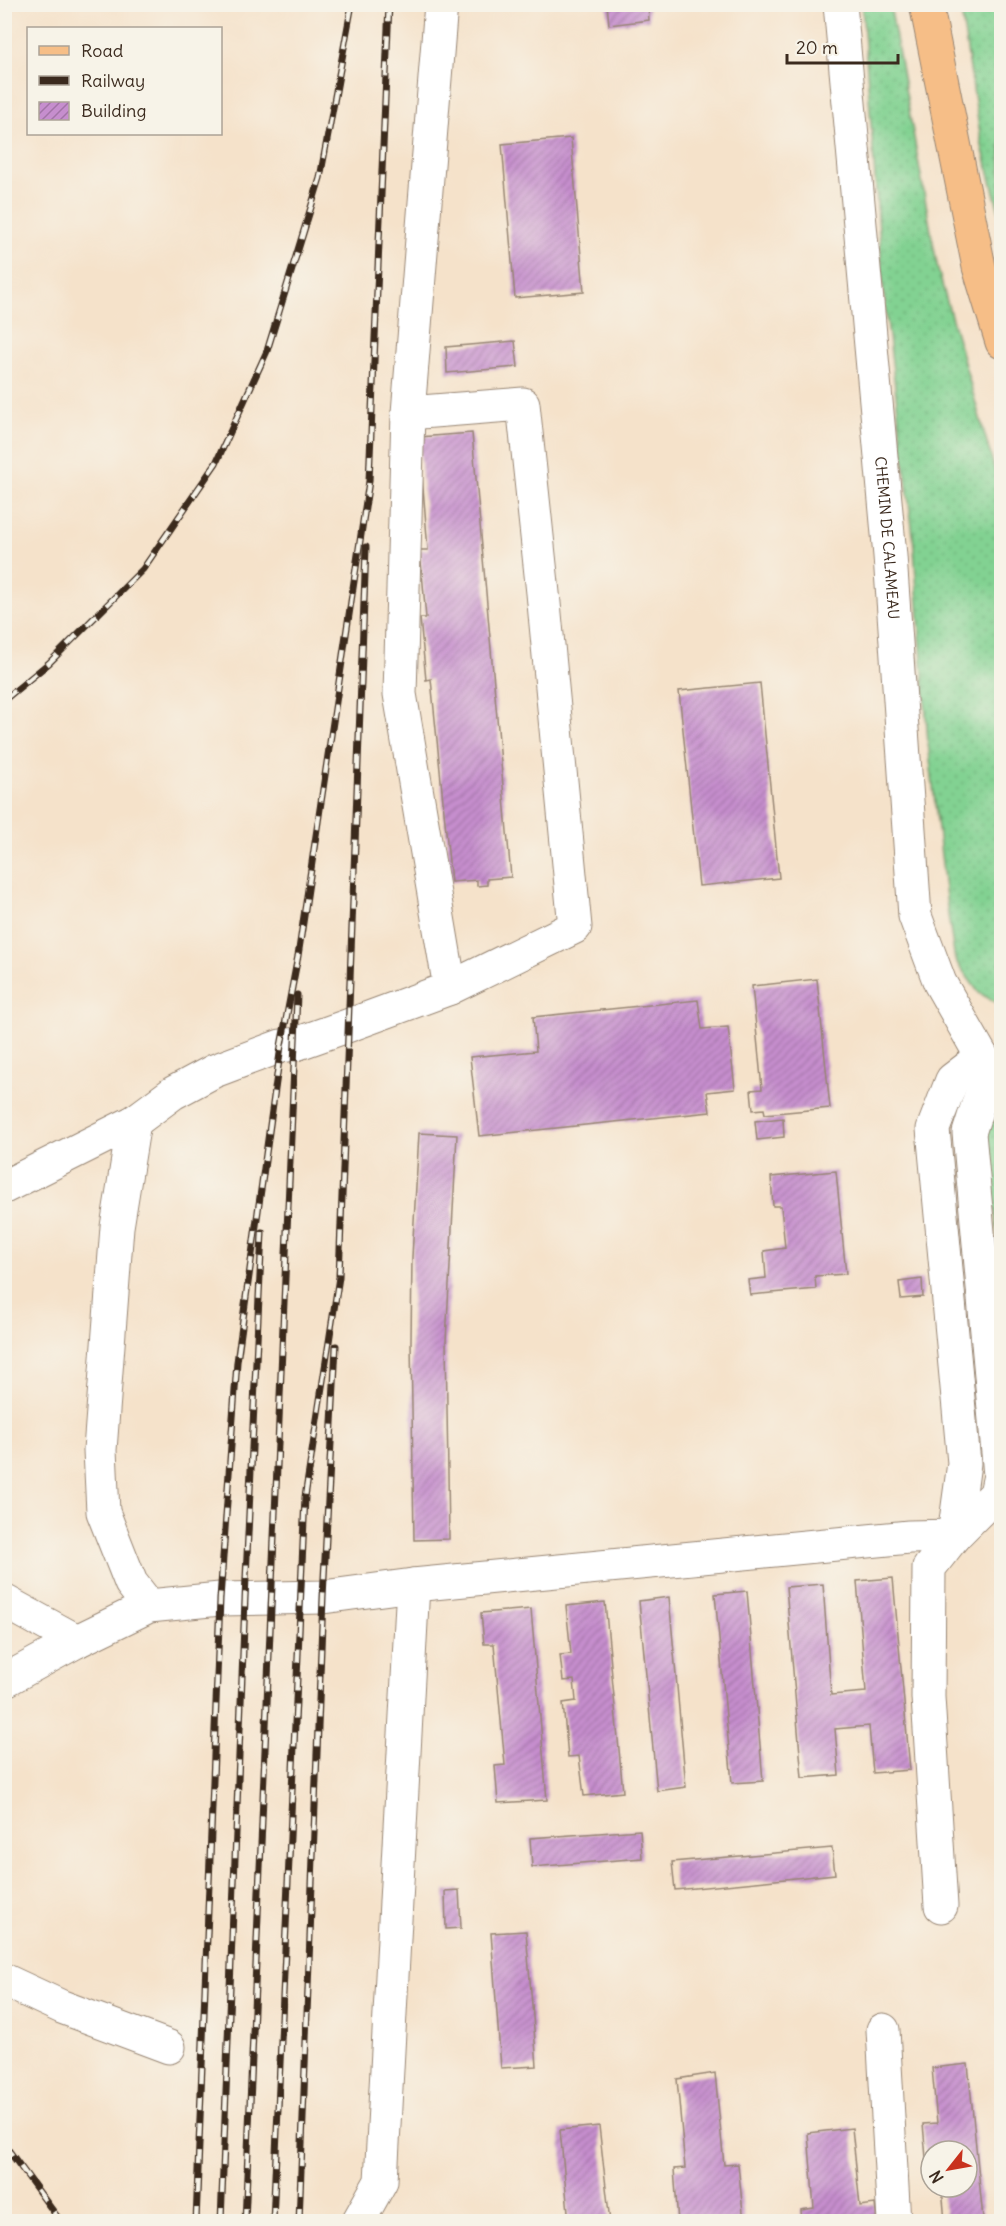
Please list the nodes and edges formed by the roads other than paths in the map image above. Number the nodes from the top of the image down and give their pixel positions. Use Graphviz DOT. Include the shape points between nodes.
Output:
graph roads {
  1 [pos="441,4"];
  2 [pos="840,4"];
  3 [pos="926,4"];
  4 [pos="1002,342"];
  5 [pos="408,412"];
  6 [pos="450,988"];
  7 [pos="997,1062"];
  8 [pos="134,1122"];
  9 [pos="4,1187"];
  10 [pos="954,1536"];
  11 [pos="413,1586"];
  12 [pos="4,1601"];
  13 [pos="149,1606"];
  14 [pos="77,1641"];
  15 [pos="4,1681"];
  16 [pos="941,1906"];
  17 [pos="4,1980"];
  18 [pos="884,2030"];
  19 [pos="169,2047"];
  20 [pos="358,2222"];
  21 [pos="894,2222"];
  1 -- 5 [label="lane"];
  2 -- 7 [label="lane, CHEMIN DE CALAMEAU" via="890,556 915,916 940,983"];
  3 -- 4 [label="main road" via="979,267"];
  5 -- 6 [label="lane" via="399,694"];
  5 -- 6 [label="lane" via="523,404 575,927"];
  6 -- 8 [label="lane" via="214,1071 173,1093"];
  7 -- 10 [label="lane" via="952,1080 933,1129 964,1463"];
  8 -- 9 [label="lane"];
  8 -- 13 [label="lane" via="117,1227 100,1450 103,1512 131,1583"];
  10 -- 11 [label="lane"];
  10 -- 16 [label="lane" via="929,1568 927,1697"];
  11 -- 13 [label="lane" via="323,1597 220,1599"];
  11 -- 20 [label="lane" via="381,2181"];
  12 -- 14 [label="lane"];
  13 -- 14 [label="lane"];
  14 -- 15 [label="lane"];
  17 -- 19 [label="lane" via="62,2007"];
  18 -- 21 [label="lane"];
}
